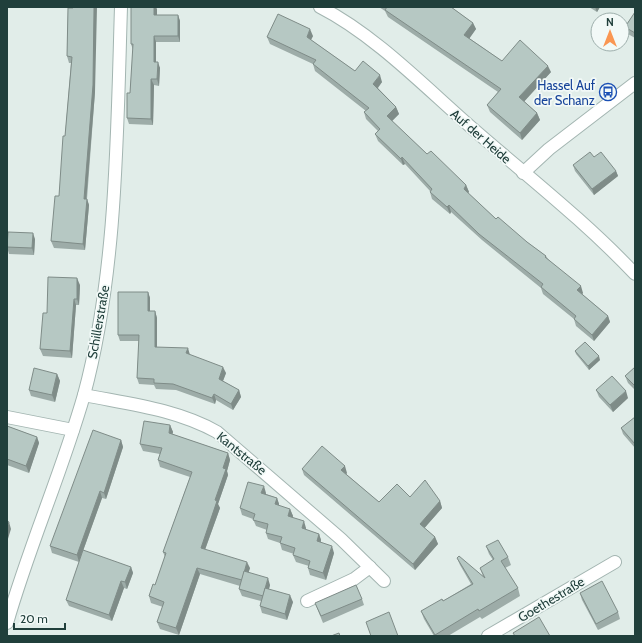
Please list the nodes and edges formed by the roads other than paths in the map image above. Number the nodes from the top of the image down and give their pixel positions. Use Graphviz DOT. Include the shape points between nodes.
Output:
graph roads {
  1 [pos="121,7"];
  2 [pos="320,7"];
  3 [pos="635,83"];
  4 [pos="523,173"];
  5 [pos="635,274"];
  6 [pos="84,395"];
  7 [pos="7,417"];
  8 [pos="72,430"];
  9 [pos="615,562"];
  10 [pos="370,567"];
  11 [pos="384,581"];
  12 [pos="307,601"];
  13 [pos="7,623"];
  14 [pos="488,636"];
  1 -- 6 [label="street, Schillerstraße" via="118,103 108,255 103,300"];
  2 -- 4 [label="street, Auf der Heide" via="352,26 394,60"];
  3 -- 4 [label="street" via="549,149"];
  4 -- 5 [label="street, Auf der Heide" via="578,219"];
  6 -- 8 [label="street, Schillerstraße"];
  6 -- 10 [label="street, Kantstraße" via="176,413 198,420 217,432 313,514"];
  7 -- 8 [label="street"];
  8 -- 13 [label="street, Schillerstraße" via="20,578"];
  9 -- 14 [label="street, Goethestraße"];
  10 -- 11 [label="street, Kantstraße"];
  10 -- 12 [label="street" via="354,579"];
}
